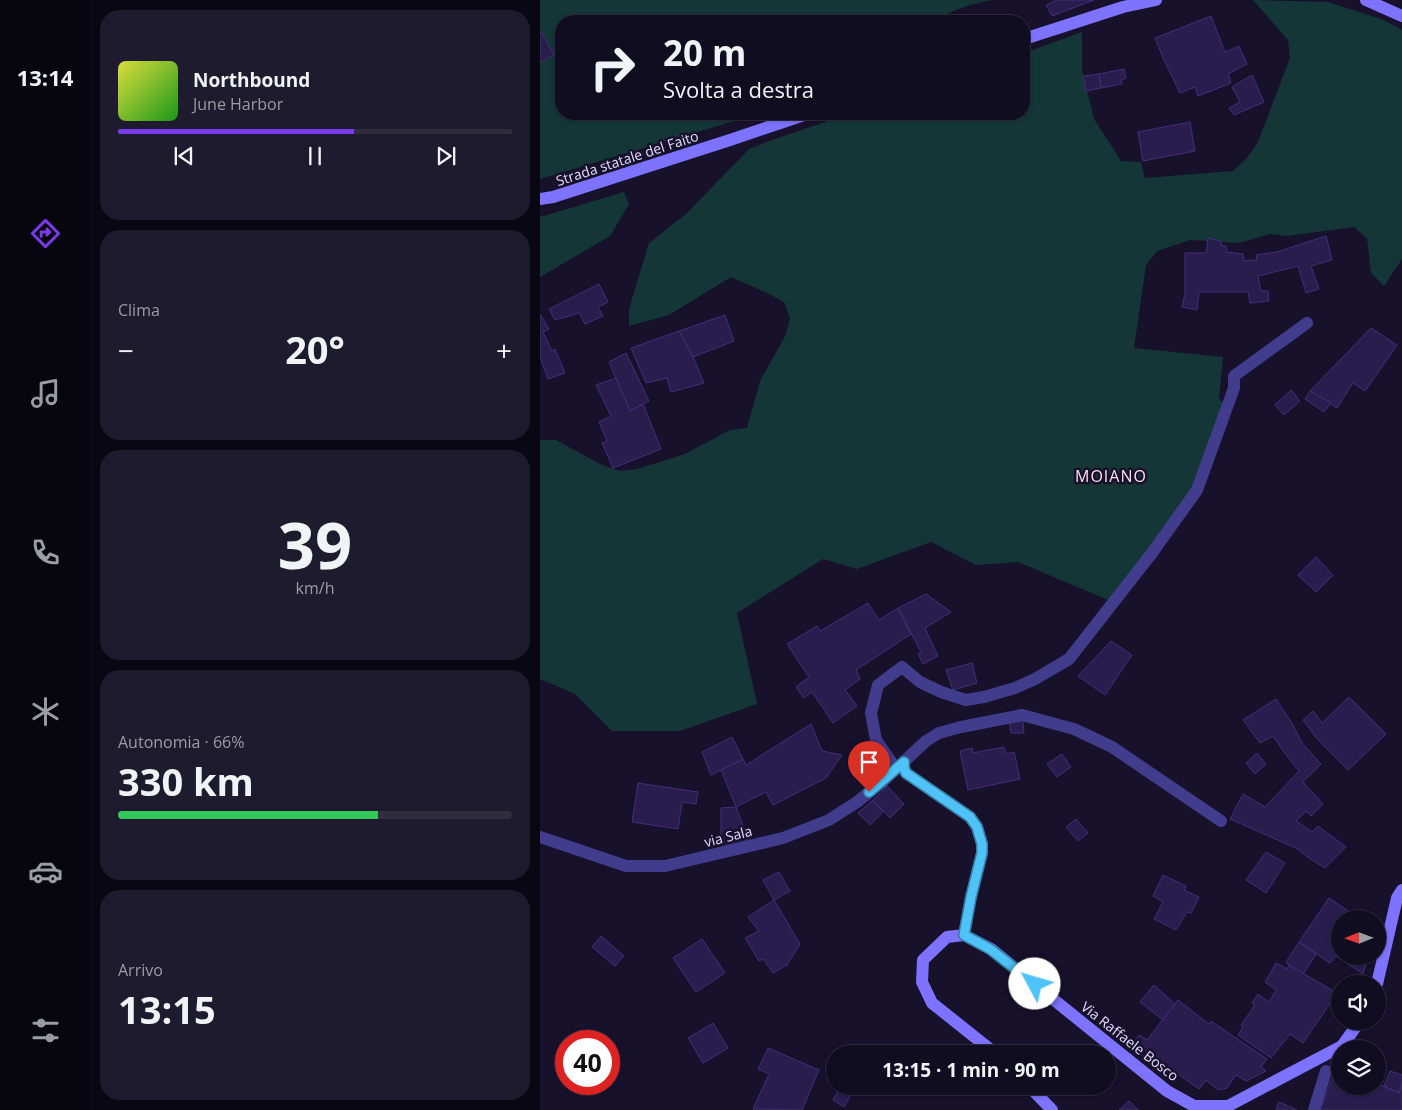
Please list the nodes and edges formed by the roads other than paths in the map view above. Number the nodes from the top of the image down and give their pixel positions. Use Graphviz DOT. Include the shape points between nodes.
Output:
graph roads {
  1 [pos="1156,0"];
  2 [pos="1366,0"];
  3 [pos="1402,16"];
  4 [pos="1030,37"];
  5 [pos="789,120"];
  6 [pos="540,199"];
  7 [pos="1307,323"];
  8 [pos="900,765"];
  9 [pos="1221,822"];
  10 [pos="540,837"];
  11 [pos="1402,890"];
  12 [pos="964,935"];
  13 [pos="1379,975"];
  14 [pos="1354,1030"];
  15 [pos="985,1045"];
  16 [pos="1326,1071"];
  17 [pos="1037,1095"];
  18 [pos="1052,1110"];
  19 [pos="1314,1110"];
  1 -- 4 [label="street" via="1123,7"];
  2 -- 3 [label="street"];
  5 -- 6 [label="street, Strada statale del Faito"];
  7 -- 8 [label="street" via="1234,376 1234,388 1197,490 1069,659 1015,688 966,700 920,682 902,667 878,685 871,713 876,740"];
  8 -- 9 [label="street, via Sala" via="939,733 1022,715 1074,729 1112,748"];
  8 -- 10 [label="street, via Sala" via="857,802 830,820 783,838 665,866 626,866"];
  8 -- 12 [label="street" via="906,773 970,817 977,827 982,853"];
  11 -- 13 [label="street" via="1397,898"];
  12 -- 14 [label="street, Via Raffaele Bosco" via="990,949 1167,1091 1194,1106 1228,1106 1342,1046"];
  12 -- 15 [label="street" via="947,936 923,960 922,982 932,1003"];
  16 -- 19 [label="street"];
  17 -- 18 [label="street"];
}
